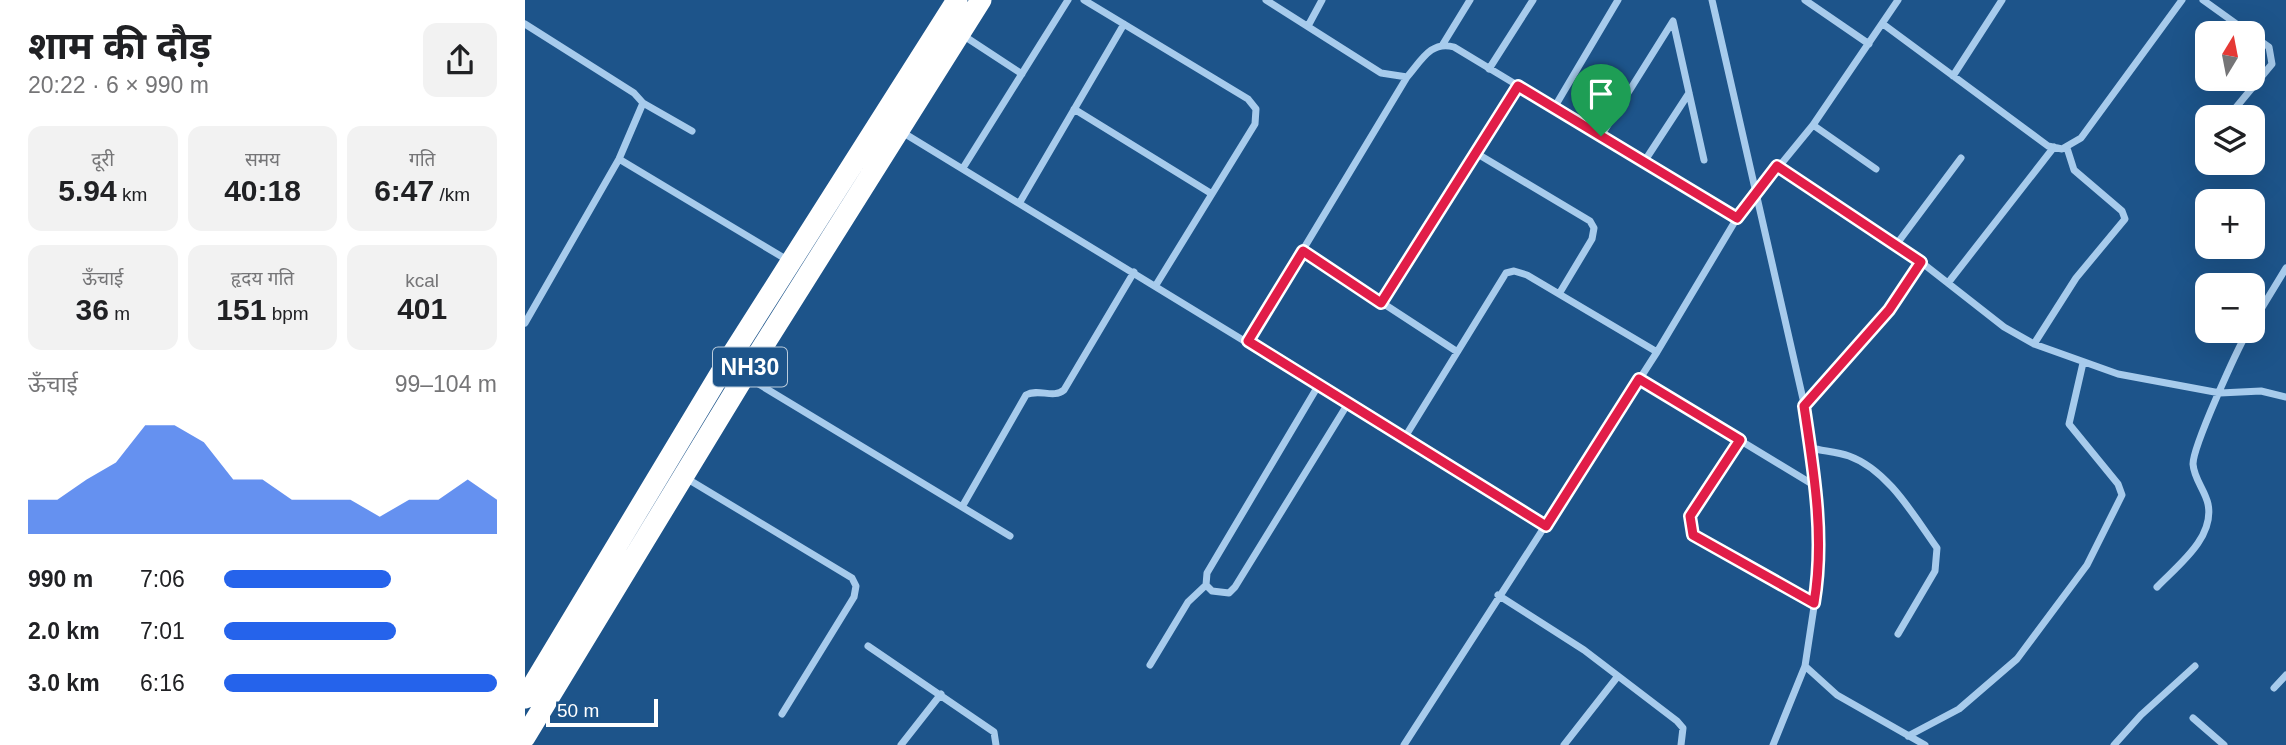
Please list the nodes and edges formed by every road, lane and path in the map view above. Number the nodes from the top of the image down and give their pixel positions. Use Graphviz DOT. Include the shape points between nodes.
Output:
graph roads {
  1 [pos="957,0"];
  2 [pos="981,0"];
  3 [pos="1068,0"];
  4 [pos="1084,0"];
  5 [pos="1266,0"];
  6 [pos="1322,0"];
  7 [pos="1470,0"];
  8 [pos="1532,0"];
  9 [pos="1618,0"];
  10 [pos="1712,0"];
  11 [pos="1805,0"];
  12 [pos="1898,0"];
  13 [pos="2002,0"];
  14 [pos="2182,0"];
  15 [pos="2203,0"];
  16 [pos="2233,21"];
  17 [pos="525,24"];
  18 [pos="1123,24"];
  19 [pos="1882,24"];
  20 [pos="1308,26"];
  21 [pos="959,33"];
  22 [pos="1443,44"];
  23 [pos="1869,44"];
  24 [pos="2265,46"];
  25 [pos="1489,69"];
  26 [pos="2265,72"];
  27 [pos="1022,74"];
  28 [pos="1953,76"];
  29 [pos="1406,78"];
  30 [pos="1518,86"];
  31 [pos="2250,91"];
  32 [pos="1689,93"];
  33 [pos="643,103"];
  34 [pos="2238,105"];
  35 [pos="1554,108"];
  36 [pos="1074,109"];
  37 [pos="1813,125"];
  38 [pos="898,130"];
  39 [pos="692,131"];
  40 [pos="1601,136"];
  41 [pos="2054,147"];
  42 [pos="2067,148"];
  43 [pos="1476,153"];
  44 [pos="1961,158"];
  45 [pos="619,159"];
  46 [pos="1704,160"];
  47 [pos="1644,162"];
  48 [pos="1777,166"];
  49 [pos="963,168"];
  50 [pos="1876,169"];
  51 [pos="1756,192"];
  52 [pos="1212,194"];
  53 [pos="1020,202"];
  54 [pos="1737,218"];
  55 [pos="1896,245"];
  56 [pos="1303,251"];
  57 [pos="1921,262"];
  58 [pos="791,263"];
  59 [pos="2286,268"];
  60 [pos="1134,272"];
  61 [pos="1948,283"];
  62 [pos="1156,285"];
  63 [pos="1559,294"];
  64 [pos="1381,303"];
  65 [pos="2265,303"];
  66 [pos="525,323"];
  67 [pos="1248,341"];
  68 [pos="2243,343"];
  69 [pos="2034,344"];
  70 [pos="1456,352"];
  71 [pos="1657,352"];
  72 [pos="2083,363"];
  73 [pos="745,375"];
  74 [pos="1639,379"];
  75 [pos="1318,386"];
  76 [pos="2220,393"];
  77 [pos="2286,397"];
  78 [pos="1347,405"];
  79 [pos="1804,406"];
  80 [pos="1405,437"];
  81 [pos="1740,440"];
  82 [pos="1811,449"];
  83 [pos="683,476"];
  84 [pos="1817,487"];
  85 [pos="962,508"];
  86 [pos="1546,526"];
  87 [pos="1010,536"];
  88 [pos="1206,585"];
  89 [pos="2157,587"];
  90 [pos="1498,595"];
  91 [pos="1814,603"];
  92 [pos="1898,634"];
  93 [pos="867,646"];
  94 [pos="1150,665"];
  95 [pos="1805,666"];
  96 [pos="2195,666"];
  97 [pos="2286,675"];
  98 [pos="1618,676"];
  99 [pos="2274,688"];
  100 [pos="941,694"];
  101 [pos="525,698"];
  102 [pos="782,713"];
  103 [pos="2193,718"];
  104 [pos="1908,736"];
  105 [pos="525,737"];
  106 [pos="901,745"];
  107 [pos="996,745"];
  108 [pos="1404,745"];
  109 [pos="1564,745"];
  110 [pos="1681,745"];
  111 [pos="1773,745"];
  112 [pos="1925,745"];
  113 [pos="2114,745"];
  114 [pos="2224,745"];
  1 -- 58 [label="highway, NH30"];
  2 -- 21 [label="highway, NH30"];
  3 -- 27 [label="street"];
  4 -- 18 [label="street"];
  5 -- 20 [label="street"];
  6 -- 20 [label="street"];
  7 -- 22 [label="street"];
  8 -- 25 [label="street"];
  9 -- 35 [label="street"];
  10 -- 51 [label="street"];
  11 -- 23 [label="street"];
  12 -- 19 [label="street"];
  13 -- 28 [label="street"];
  14 -- 42 [label="street" via="2081,138"];
  15 -- 16 [label="street"];
  17 -- 33 [label="street"];
  18 -- 36 [label="street"];
  18 -- 52 [label="street" via="1253,104 1255,124"];
  19 -- 23 [label="street"];
  19 -- 28 [label="street"];
  20 -- 29 [label="street" via="1381,73"];
  21 -- 27 [label="street"];
  21 -- 38 [label="highway, NH30"];
  22 -- 25 [label="street"];
  22 -- 29 [label="street" via="1433,47"];
  23 -- 37 [label="street"];
  24 -- 26 [label="street" via="2272,52 2272,64"];
  25 -- 30 [label="street"];
  27 -- 49 [label="street"];
  28 -- 41 [label="street"];
  29 -- 56 [label="street"];
  30 -- 35 [label="street"];
  30 -- 43 [label="street"];
  31 -- 34 [label="street"];
  32 -- 40 [label="street" via="1672,20"];
  32 -- 46 [label="street"];
  32 -- 47 [label="street"];
  33 -- 39 [label="street"];
  33 -- 45 [label="street"];
  35 -- 40 [label="street"];
  36 -- 52 [label="street"];
  36 -- 53 [label="street"];
  37 -- 48 [label="street"];
  37 -- 50 [label="street"];
  38 -- 49 [label="street"];
  38 -- 73 [label="highway, NH30"];
  40 -- 47 [label="street"];
  41 -- 42 [label="street"];
  41 -- 61 [label="street"];
  42 -- 69 [label="street" via="2074,170 2123,211 2125,219 2084,268"];
  43 -- 63 [label="street" via="1590,221 1592,239"];
  43 -- 64 [label="street"];
  44 -- 55 [label="street"];
  45 -- 58 [label="street"];
  45 -- 66 [label="street"];
  47 -- 54 [label="street"];
  48 -- 51 [label="street"];
  48 -- 55 [label="street"];
  49 -- 53 [label="street"];
  51 -- 54 [label="street"];
  51 -- 79 [label="street"];
  52 -- 62 [label="street"];
  53 -- 60 [label="street"];
  54 -- 71 [label="street"];
  55 -- 57 [label="street"];
  56 -- 64 [label="street"];
  56 -- 67 [label="street"];
  57 -- 61 [label="street"];
  57 -- 79 [label="street" via="1889,310"];
  58 -- 101 [label="highway, NH30"];
  59 -- 65 [label="street"];
  60 -- 62 [label="street"];
  60 -- 85 [label="street" via="1064,390 1026,395"];
  61 -- 69 [label="street"];
  62 -- 67 [label="street"];
  63 -- 70 [label="street" via="1527,275 1506,273"];
  63 -- 71 [label="street"];
  64 -- 70 [label="street"];
  67 -- 75 [label="street"];
  68 -- 76 [label="street"];
  69 -- 72 [label="street"];
  70 -- 80 [label="street"];
  71 -- 74 [label="street"];
  72 -- 76 [label="street"];
  72 -- 104 [label="street" via="2069,424 2118,484 2121,499 2081,576 2017,659 1959,709"];
  73 -- 83 [label="highway, NH30"];
  73 -- 85 [label="street"];
  74 -- 81 [label="street"];
  74 -- 86 [label="street"];
  75 -- 78 [label="street"];
  75 -- 88 [label="street" via="1207,573"];
  76 -- 77 [label="street" via="2261,391"];
  76 -- 89 [label="street" via="2193,464 2208,504 2204,533"];
  78 -- 80 [label="street"];
  78 -- 88 [label="street" via="1235,587 1222,594"];
  79 -- 82 [label="street"];
  80 -- 86 [label="street"];
  81 -- 84 [label="street"];
  81 -- 91 [label="street" via="1690,516 1690,531"];
  82 -- 84 [label="street"];
  82 -- 92 [label="street" via="1850,456 1871,467 1937,548 1935,571"];
  83 -- 102 [label="street" via="852,578 856,586 854,597"];
  83 -- 105 [label="highway, NH30"];
  84 -- 91 [label="street" via="1819,574"];
  85 -- 87 [label="street"];
  86 -- 90 [label="street"];
  88 -- 94 [label="street" via="1188,602"];
  90 -- 98 [label="street"];
  90 -- 108 [label="street"];
  91 -- 95 [label="street"];
  93 -- 100 [label="street"];
  95 -- 104 [label="street" via="1837,695"];
  95 -- 111 [label="street"];
  96 -- 113 [label="street"];
  97 -- 99 [label="street"];
  98 -- 109 [label="street"];
  98 -- 110 [label="street" via="1677,721 1683,728"];
  100 -- 106 [label="street"];
  100 -- 107 [label="street" via="994,732"];
  103 -- 114 [label="street"];
  104 -- 112 [label="street"];
}
